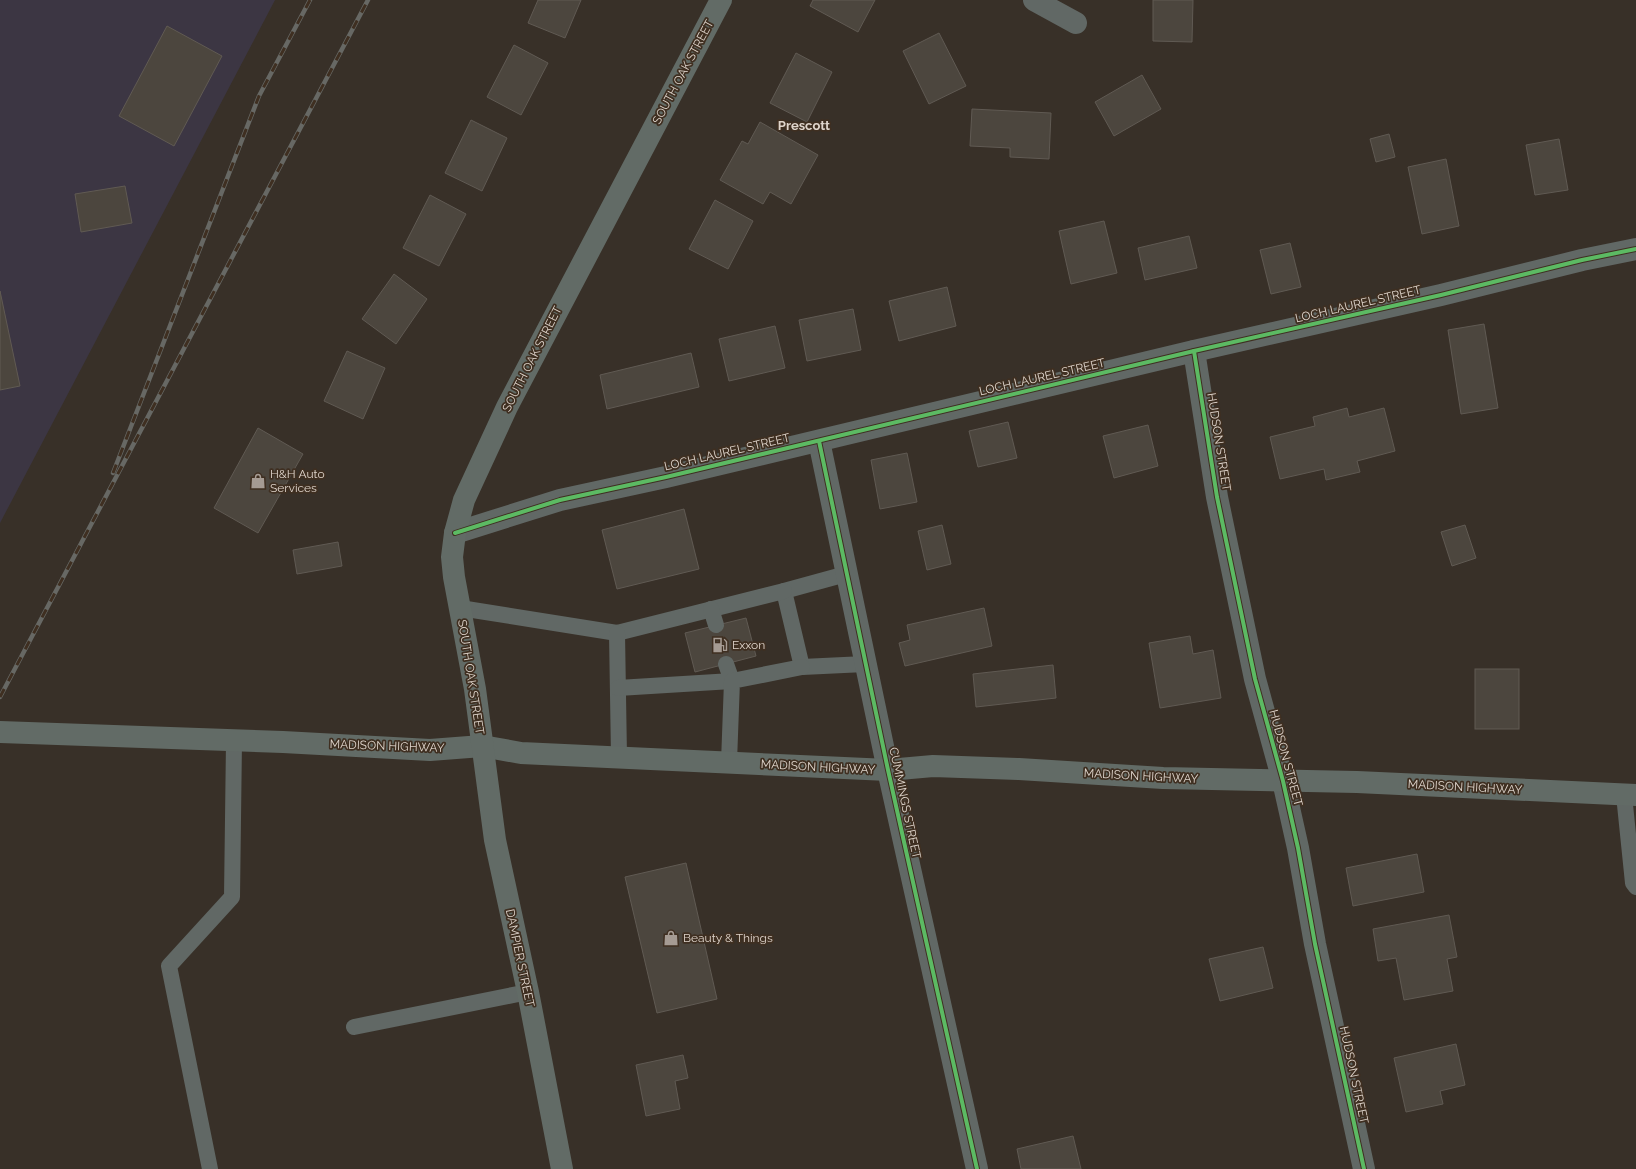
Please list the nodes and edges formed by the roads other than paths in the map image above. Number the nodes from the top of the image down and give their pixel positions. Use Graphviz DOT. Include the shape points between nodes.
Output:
graph roads {
  1 [pos="721,0"];
  2 [pos="1034,0"];
  3 [pos="1076,22"];
  4 [pos="1636,249"];
  5 [pos="1194,351"];
  6 [pos="819,441"];
  7 [pos="455,533"];
  8 [pos="846,574"];
  9 [pos="784,591"];
  10 [pos="460,608"];
  11 [pos="711,609"];
  12 [pos="716,625"];
  13 [pos="617,633"];
  14 [pos="726,664"];
  15 [pos="865,664"];
  16 [pos="802,667"];
  17 [pos="732,681"];
  18 [pos="618,688"];
  19 [pos="0,732"];
  20 [pos="234,741"];
  21 [pos="482,746"];
  22 [pos="619,757"];
  23 [pos="729,762"];
  24 [pos="888,770"];
  25 [pos="1283,781"];
  26 [pos="1630,795"];
  27 [pos="1636,887"];
  28 [pos="528,992"];
  29 [pos="354,1027"];
  30 [pos="210,1169"];
  31 [pos="562,1169"];
  32 [pos="977,1169"];
  33 [pos="1364,1169"];
  1 -- 7 [label="main road, SOUTH OAK STREET" via="507,407 464,500"];
  2 -- 3 [label="street"];
  4 -- 5 [label="street, LOCH LAUREL STREET"];
  5 -- 6 [label="street, LOCH LAUREL STREET"];
  5 -- 25 [label="street, HUDSON STREET" via="1217,497 1253,672"];
  6 -- 7 [label="street, LOCH LAUREL STREET" via="560,500"];
  6 -- 8 [label="street, CUMMINGS STREET"];
  7 -- 10 [label="main road, SOUTH OAK STREET" via="452,557"];
  8 -- 9 [label="lane"];
  8 -- 15 [label="street, CUMMINGS STREET"];
  9 -- 11 [label="lane"];
  9 -- 16 [label="lane"];
  10 -- 13 [label="lane"];
  10 -- 21 [label="main road, SOUTH OAK STREET" via="475,689"];
  11 -- 12 [label="lane"];
  11 -- 13 [label="lane"];
  13 -- 18 [label="lane"];
  14 -- 17 [label="lane"];
  15 -- 16 [label="lane"];
  15 -- 24 [label="street, CUMMINGS STREET"];
  16 -- 17 [label="lane"];
  17 -- 18 [label="lane"];
  17 -- 23 [label="lane"];
  18 -- 22 [label="lane"];
  19 -- 20 [label="main road, MADISON HIGHWAY"];
  20 -- 21 [label="main road, MADISON HIGHWAY" via="430,750"];
  20 -- 30 [label="lane" via="232,897 169,966"];
  21 -- 22 [label="main road, MADISON HIGHWAY" via="521,753"];
  21 -- 28 [label="main road, DAMPIER STREET" via="495,840"];
  22 -- 23 [label="main road, MADISON HIGHWAY"];
  23 -- 24 [label="main road, MADISON HIGHWAY"];
  24 -- 25 [label="main road, MADISON HIGHWAY" via="933,766 1162,778"];
  24 -- 32 [label="street, CUMMINGS STREET"];
  25 -- 26 [label="main road, MADISON HIGHWAY"];
  25 -- 33 [label="street, HUDSON STREET"];
  26 -- 27 [label="lane" via="1633,883"];
  28 -- 29 [label="lane"];
  28 -- 31 [label="main road, DAMPIER STREET"];
}
